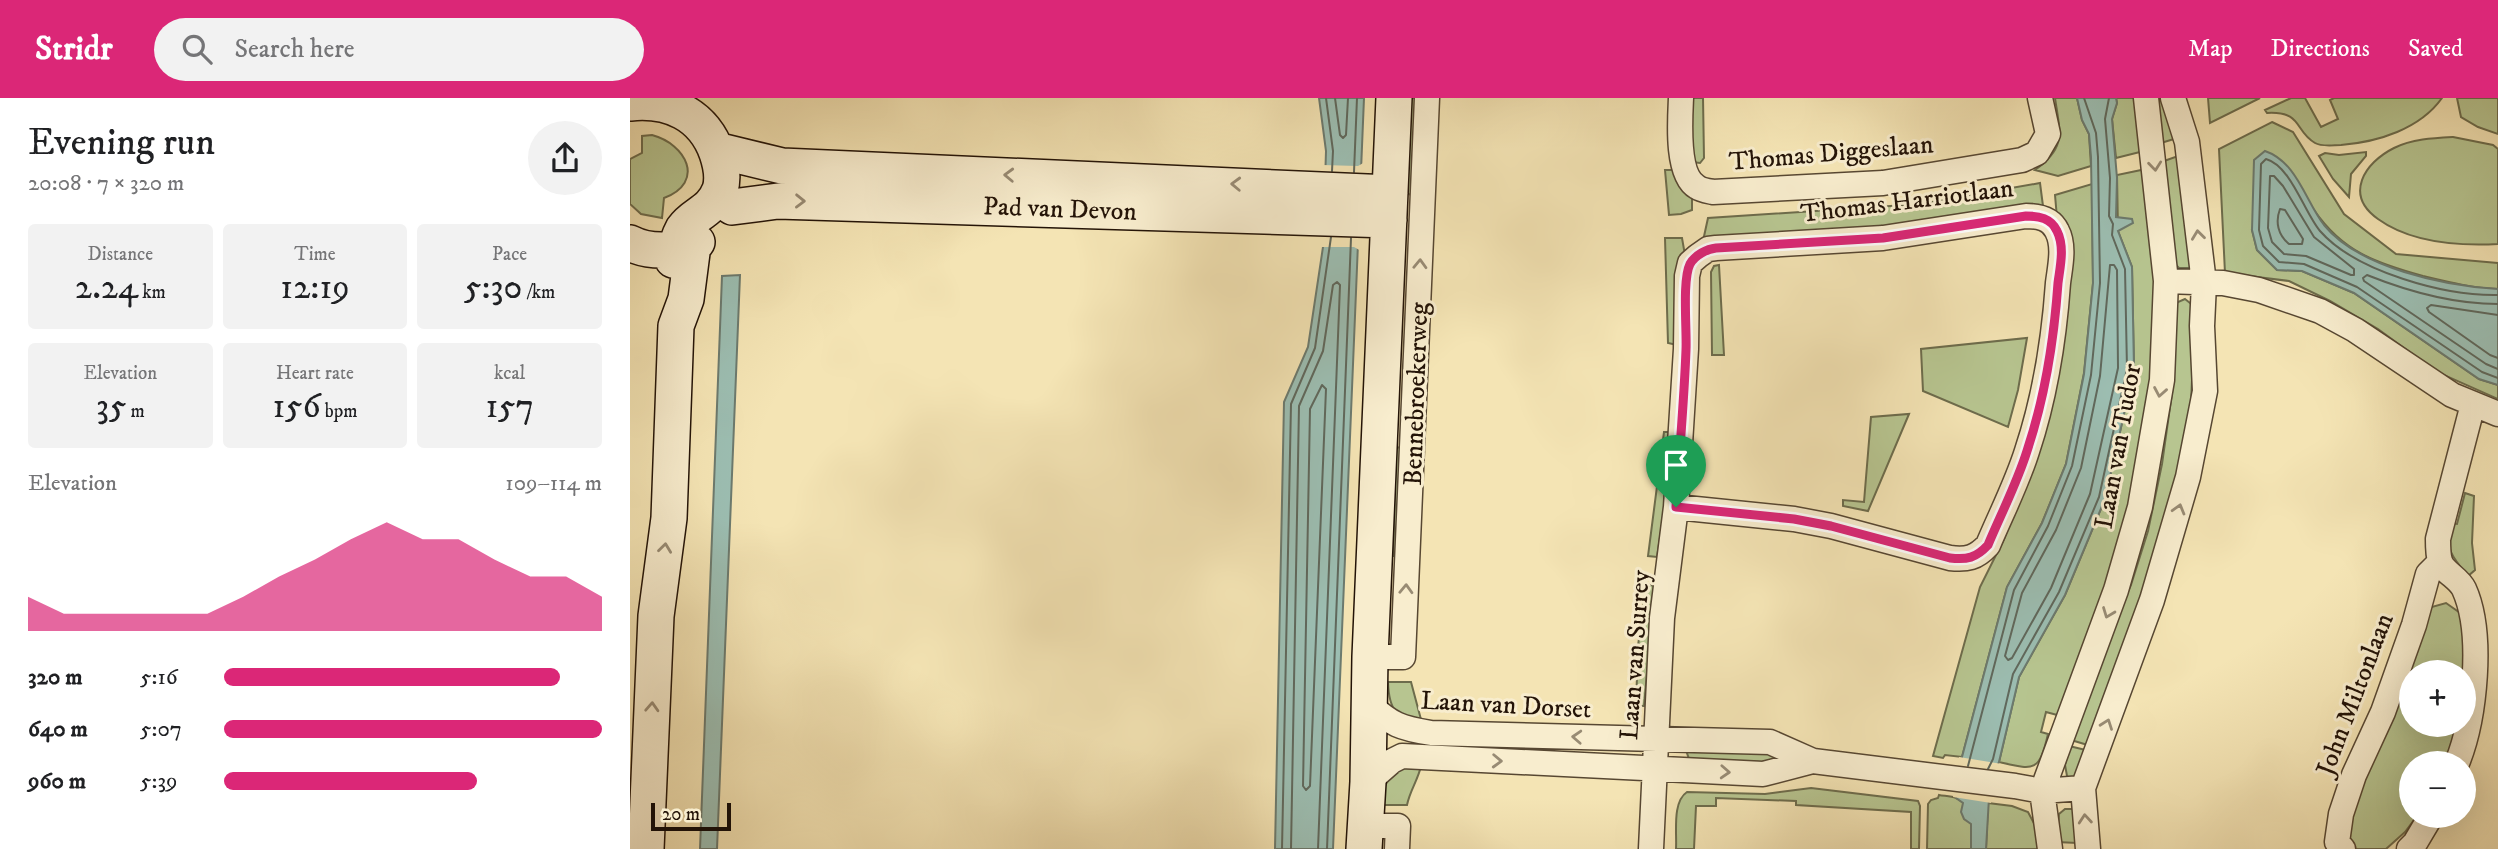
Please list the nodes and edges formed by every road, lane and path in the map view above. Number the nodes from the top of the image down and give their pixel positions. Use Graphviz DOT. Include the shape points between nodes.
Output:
graph roads {
  1 [pos="1394,98"];
  2 [pos="1427,98"];
  3 [pos="1681,98"];
  4 [pos="2040,98"];
  5 [pos="2146,98"];
  6 [pos="2173,98"];
  7 [pos="630,101"];
  8 [pos="696,103"];
  9 [pos="727,153"];
  10 [pos="1304,201"];
  11 [pos="1380,206"];
  12 [pos="732,207"];
  13 [pos="630,243"];
  14 [pos="684,247"];
  15 [pos="1698,256"];
  16 [pos="2166,281"];
  17 [pos="2204,284"];
  18 [pos="2473,404"];
  19 [pos="2498,414"];
  20 [pos="1676,507"];
  21 [pos="2440,562"];
  22 [pos="1370,657"];
  23 [pos="1369,704"];
  24 [pos="1657,741"];
  25 [pos="2462,751"];
  26 [pos="1813,761"];
  27 [pos="1656,768"];
  28 [pos="1368,782"];
  29 [pos="2083,788"];
  30 [pos="2042,791"];
  31 [pos="2424,828"];
  32 [pos="1364,838"];
  33 [pos="646,849"];
  34 [pos="1397,849"];
  35 [pos="1651,849"];
  36 [pos="2050,849"];
  37 [pos="2088,849"];
  38 [pos="2343,849"];
  39 [pos="2409,849"];
  1 -- 11 [label="street, Bennebroekerweg"];
  22 -- 2 [label="street, Bennebroekerweg, one-way" via="1404,657"];
  3 -- 4 [label="street, Thomas Diggeslaan" via="1682,164 1696,187 1713,192 1883,183 2022,160 2037,153 2048,134"];
  5 -- 16 [label="street, Laan van Tudor, one-way"];
  17 -- 6 [label="street, one-way" via="2187,142"];
  7 -- 8 [label="street"];
  8 -- 9 [label="street" via="725,124"];
  10 -- 9 [label="street, Pad van Devon, one-way" via="782,166"];
  9 -- 12 [label="street" via="741,182"];
  9 -- 14 [label="street" via="719,192 704,213 684,229"];
  10 -- 11 [label="street, Pad van Devon"];
  12 -- 10 [label="street, Pad van Devon, one-way" via="790,201"];
  11 -- 22 [label="street, Bennebroekerweg"];
  12 -- 14 [label="street" via="715,229"];
  13 -- 14 [label="street" via="654,249"];
  33 -- 14 [label="street, one-way" via="676,326 686,299"];
  15 -- 20 [label="street, Laan van Surrey" via="1690,263 1687,276"];
  15 -- 20 [label="street, Thomas Harriotlaan" via="1716,248 1883,238 2038,216 2051,222 2061,245 2054,334 2030,442 1988,545 1978,556 1950,558 1794,519"];
  16 -- 17 [label="street"];
  16 -- 30 [label="street, Laan van Tudor, one-way" via="2162,380 2140,507 2116,590"];
  17 -- 18 [label="street" via="2259,290 2320,311"];
  29 -- 17 [label="street, one-way" via="2152,600 2188,477 2205,391"];
  18 -- 19 [label="street"];
  18 -- 21 [label="street, John Miltonlaan" via="2438,539"];
  20 -- 24 [label="street, Laan van Surrey" via="1662,618"];
  21 -- 25 [label="street" via="2464,587 2474,631 2474,698"];
  21 -- 38 [label="street, John Miltonlaan" via="2428,574 2383,712 2354,775 2339,828 2337,842"];
  22 -- 23 [label="street, Bennebroekerweg"];
  24 -- 23 [label="street, Laan van Dorset, one-way" via="1431,733 1404,729"];
  23 -- 28 [label="street, Bennebroekerweg"];
  24 -- 26 [label="street, Laan van Dorset" via="1770,742"];
  24 -- 27 [label="street, Laan van Surrey"];
  27 -- 26 [label="street, Laan van Dorset, one-way" via="1763,774"];
  26 -- 30 [label="street, Laan van Dorset"];
  28 -- 27 [label="street, Laan van Dorset, one-way" via="1402,755"];
  27 -- 35 [label="street, Laan van Surrey"];
  28 -- 32 [label="street, Bennebroekerweg"];
  29 -- 30 [label="street"];
  37 -- 29 [label="street, one-way"];
  30 -- 36 [label="street, Laan van Tudor"];
  31 -- 39 [label="street"];
  32 -- 34 [label="street, Bennebroekerweg" via="1398,826"];
}
